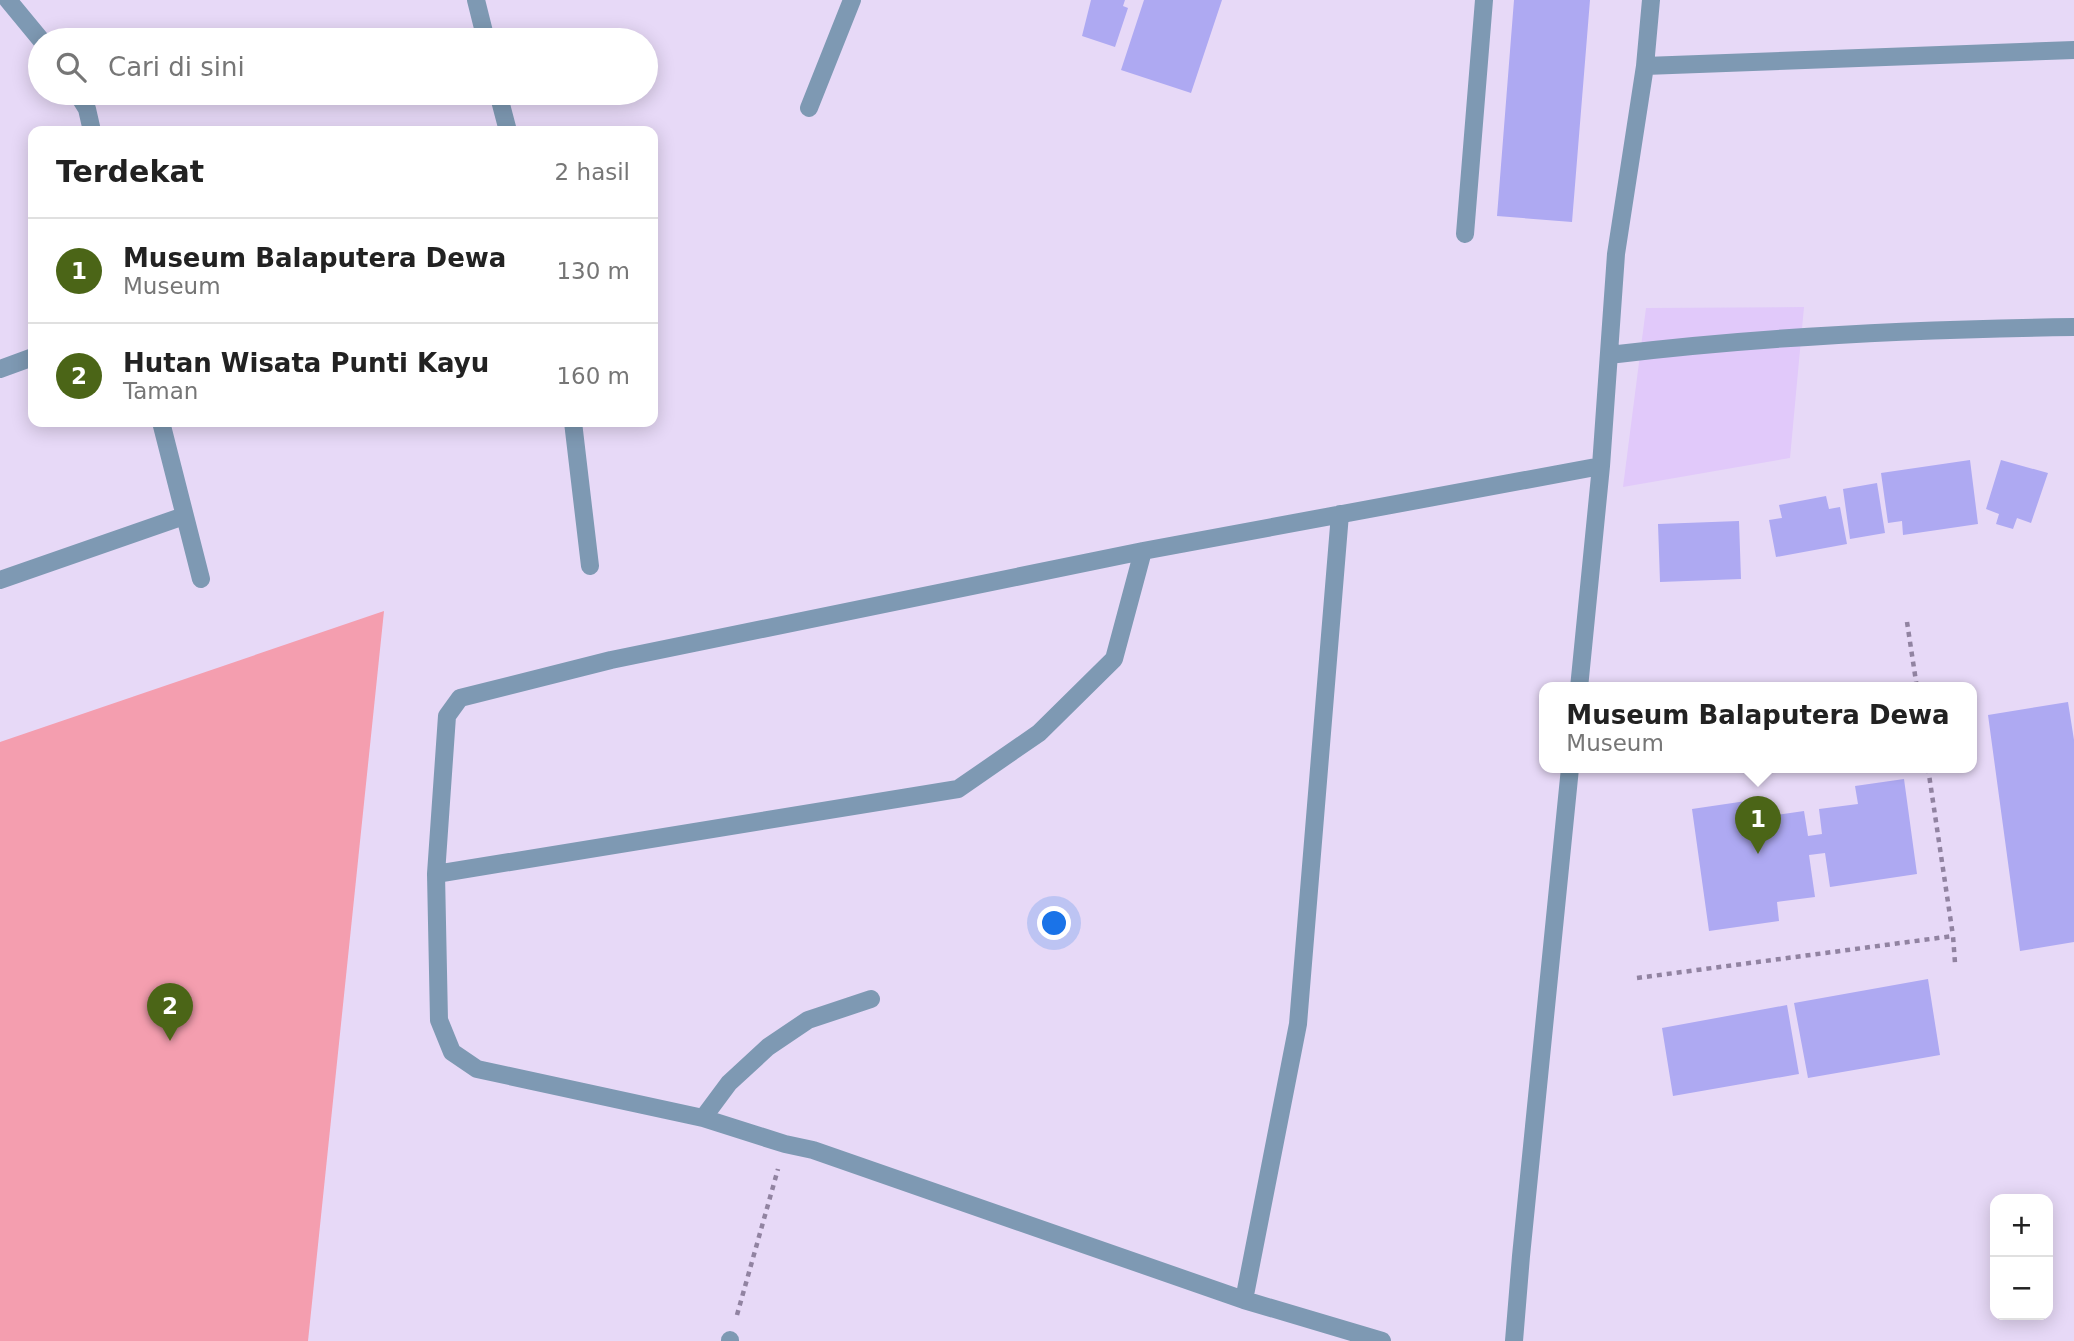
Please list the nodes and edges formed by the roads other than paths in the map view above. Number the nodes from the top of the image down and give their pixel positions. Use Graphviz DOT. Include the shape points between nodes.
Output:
graph roads {
  1 [pos="8,0"];
  2 [pos="476,0"];
  3 [pos="852,0"];
  4 [pos="1484,0"];
  5 [pos="1651,0"];
  6 [pos="31,28"];
  7 [pos="483,28"];
  8 [pos="2074,50"];
  9 [pos="1645,66"];
  10 [pos="84,105"];
  11 [pos="501,105"];
  12 [pos="809,108"];
  13 [pos="91,126"];
  14 [pos="507,126"];
  15 [pos="1465,234"];
  16 [pos="2074,327"];
  17 [pos="1609,355"];
  18 [pos="28,359"];
  19 [pos="0,369"];
  20 [pos="163,427"];
  21 [pos="574,427"];
  22 [pos="1601,466"];
  23 [pos="1340,514"];
  24 [pos="184,516"];
  25 [pos="1143,551"];
  26 [pos="590,566"];
  27 [pos="201,579"];
  28 [pos="0,580"];
  29 [pos="1580,682"];
  30 [pos="1569,773"];
  31 [pos="436,874"];
  32 [pos="871,999"];
  33 [pos="703,1118"];
  34 [pos="1244,1300"];
  35 [pos="1382,1341"];
  36 [pos="1514,1341"];
  1 -- 6 [label="street"];
  2 -- 7 [label="street"];
  3 -- 12 [label="street"];
  4 -- 15 [label="street"];
  5 -- 9 [label="street"];
  8 -- 9 [label="street"];
  9 -- 17 [label="street" via="1616,254"];
  10 -- 13 [label="street"];
  11 -- 14 [label="street"];
  16 -- 17 [label="street" via="1808,335"];
  17 -- 22 [label="street"];
  18 -- 19 [label="street"];
  20 -- 24 [label="street"];
  21 -- 26 [label="street"];
  22 -- 23 [label="street"];
  22 -- 29 [label="street"];
  23 -- 25 [label="street"];
  23 -- 34 [label="street" via="1298,1024"];
  24 -- 27 [label="street"];
  24 -- 28 [label="street"];
  25 -- 31 [label="street" via="1114,659 1039,733 958,789"];
  25 -- 31 [label="street" via="611,660 460,698 447,716"];
  30 -- 36 [label="street"];
  31 -- 33 [label="street" via="439,1020 452,1052 477,1069"];
  32 -- 33 [label="street" via="808,1020 768,1047 729,1083"];
  33 -- 34 [label="street" via="813,1150"];
  34 -- 35 [label="street"];
}
